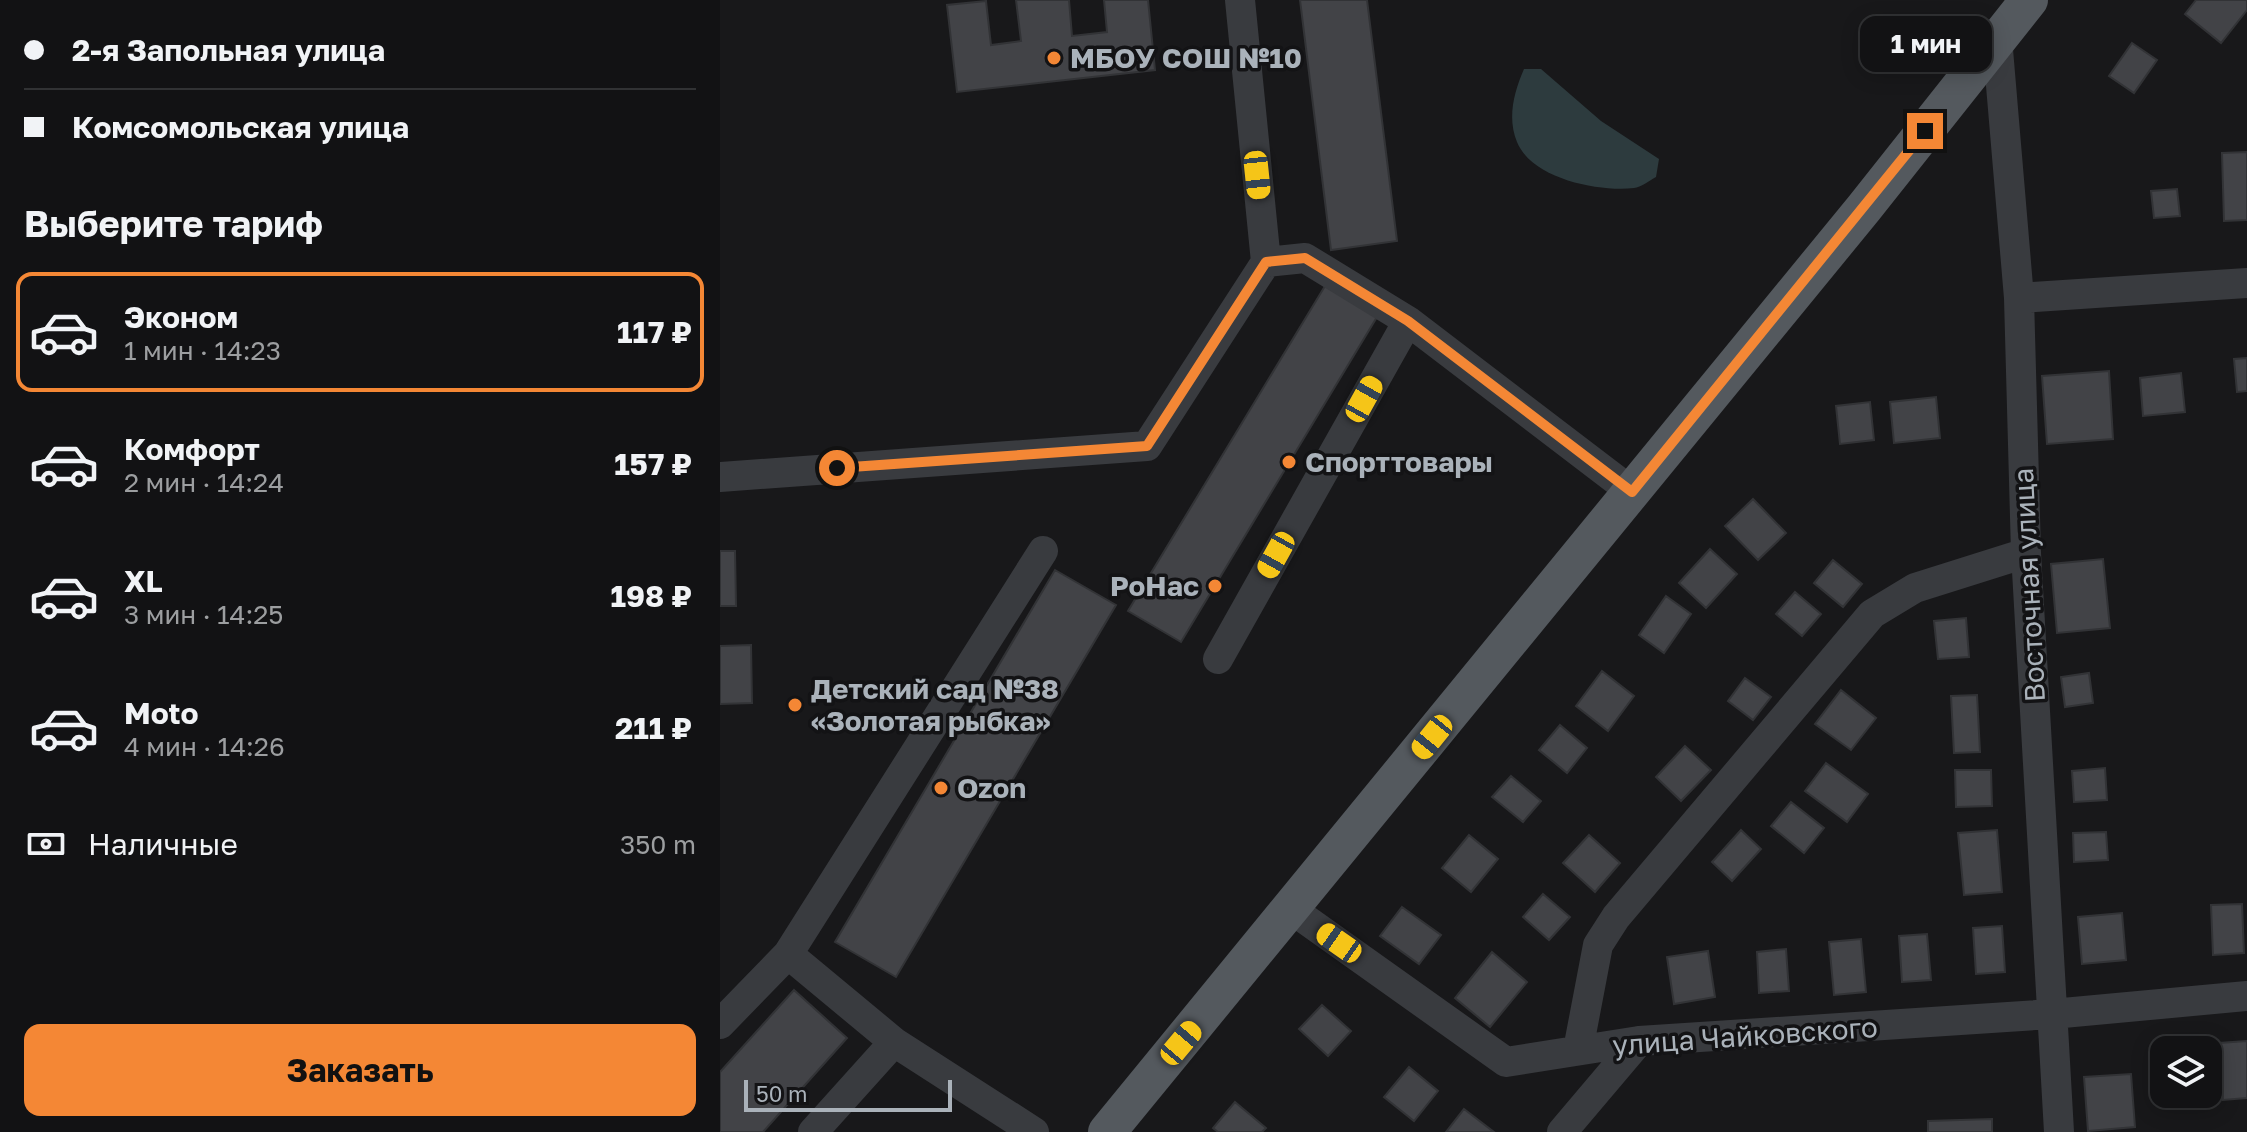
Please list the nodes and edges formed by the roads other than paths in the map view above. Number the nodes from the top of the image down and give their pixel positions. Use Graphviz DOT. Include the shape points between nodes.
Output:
graph roads {
  1 [pos="1240,0"];
  2 [pos="2029,0"];
  3 [pos="1997,38"];
  4 [pos="1266,262"];
  5 [pos="2247,283"];
  6 [pos="2019,298"];
  7 [pos="1408,321"];
  8 [pos="720,477"];
  9 [pos="1632,492"];
  10 [pos="1043,551"];
  11 [pos="2026,553"];
  12 [pos="1218,659"];
  13 [pos="1291,909"];
  14 [pos="788,954"];
  15 [pos="2247,996"];
  16 [pos="2052,1014"];
  17 [pos="720,1024"];
  18 [pos="1639,1041"];
  19 [pos="894,1042"];
  20 [pos="1578,1050"];
  21 [pos="813,1132"];
  22 [pos="1034,1132"];
  23 [pos="1107,1132"];
  24 [pos="1562,1132"];
  25 [pos="2059,1132"];
  1 -- 4 [label="street"];
  2 -- 3 [label="main road"];
  3 -- 6 [label="street, Восточная улица"];
  3 -- 9 [label="main road"];
  4 -- 7 [label="street" via="1305,258"];
  4 -- 8 [label="street" via="1147,446"];
  5 -- 6 [label="street"];
  6 -- 11 [label="street, Восточная улица"];
  7 -- 9 [label="street"];
  7 -- 12 [label="street"];
  9 -- 13 [label="main road"];
  10 -- 14 [label="street"];
  11 -- 16 [label="street, Восточная улица"];
  11 -- 20 [label="street" via="1915,588 1872,614 1616,917 1598,945"];
  13 -- 20 [label="street, улица Чайковского" via="1506,1062"];
  13 -- 23 [label="main road"];
  14 -- 17 [label="street"];
  14 -- 19 [label="street"];
  15 -- 16 [label="street, улица Чайковского"];
  16 -- 18 [label="street, улица Чайковского"];
  16 -- 25 [label="street, Восточная улица"];
  18 -- 20 [label="street, улица Чайковского"];
  18 -- 24 [label="street"];
  19 -- 21 [label="street"];
  19 -- 22 [label="street"];
}
